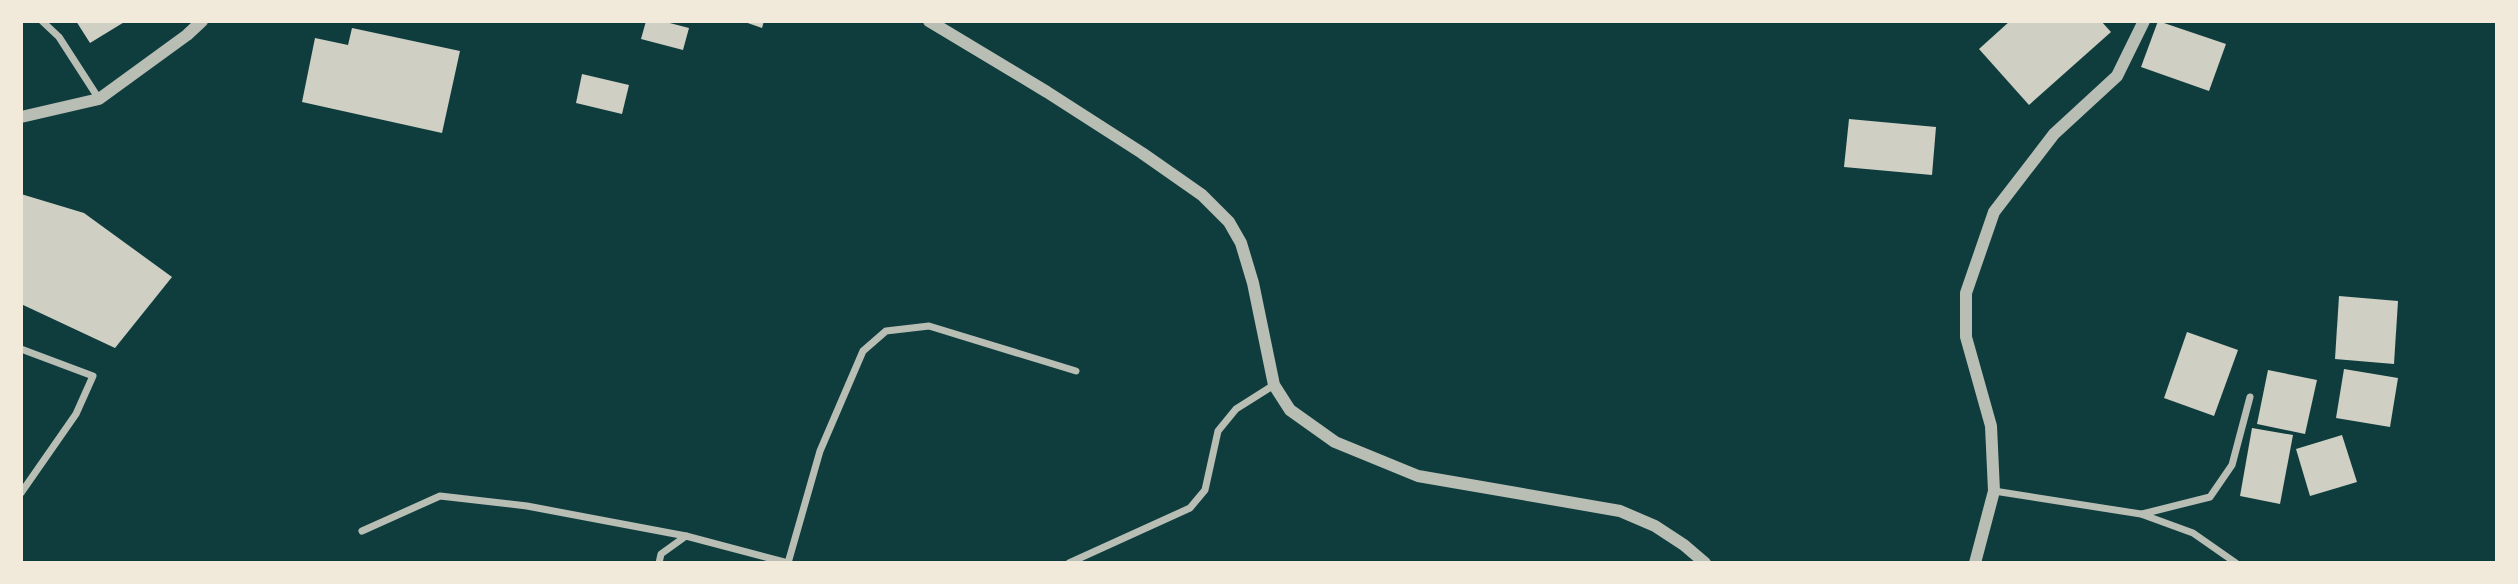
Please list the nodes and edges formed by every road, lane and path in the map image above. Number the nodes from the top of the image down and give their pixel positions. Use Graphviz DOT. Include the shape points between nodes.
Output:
graph roads {
  1 [pos="42,21"];
  2 [pos="202,21"];
  3 [pos="929,21"];
  4 [pos="2144,21"];
  5 [pos="99,99"];
  6 [pos="21,117"];
  7 [pos="21,349"];
  8 [pos="1076,371"];
  9 [pos="1274,385"];
  10 [pos="2250,397"];
  11 [pos="1994,491"];
  12 [pos="21,494"];
  13 [pos="2141,514"];
  14 [pos="362,531"];
  15 [pos="686,536"];
  16 [pos="659,563"];
  17 [pos="1069,563"];
  18 [pos="1705,563"];
  19 [pos="1975,563"];
  20 [pos="2236,563"];
  1 -- 5 [label="street" via="59,37"];
  2 -- 5 [label="street"];
  3 -- 9 [label="street" via="1142,153 1202,195 1229,222 1241,243"];
  4 -- 11 [label="street" via="2117,76 2054,134 1994,212 1966,293 1966,337 1991,426"];
  5 -- 6 [label="street"];
  7 -- 12 [label="street" via="93,376 76,414"];
  8 -- 15 [label="street" via="929,326 886,331 863,351 820,452 788,563"];
  9 -- 17 [label="street" via="1236,409 1218,431 1205,490 1190,508"];
  9 -- 18 [label="street" via="1290,410 1335,442 1418,476 1620,511 1654,526"];
  10 -- 13 [label="street" via="2232,465 2210,498"];
  11 -- 13 [label="street"];
  11 -- 19 [label="street"];
  13 -- 20 [label="street" via="2193,533"];
  14 -- 15 [label="street" via="440,496 527,506"];
  15 -- 16 [label="street" via="661,554"];
}
